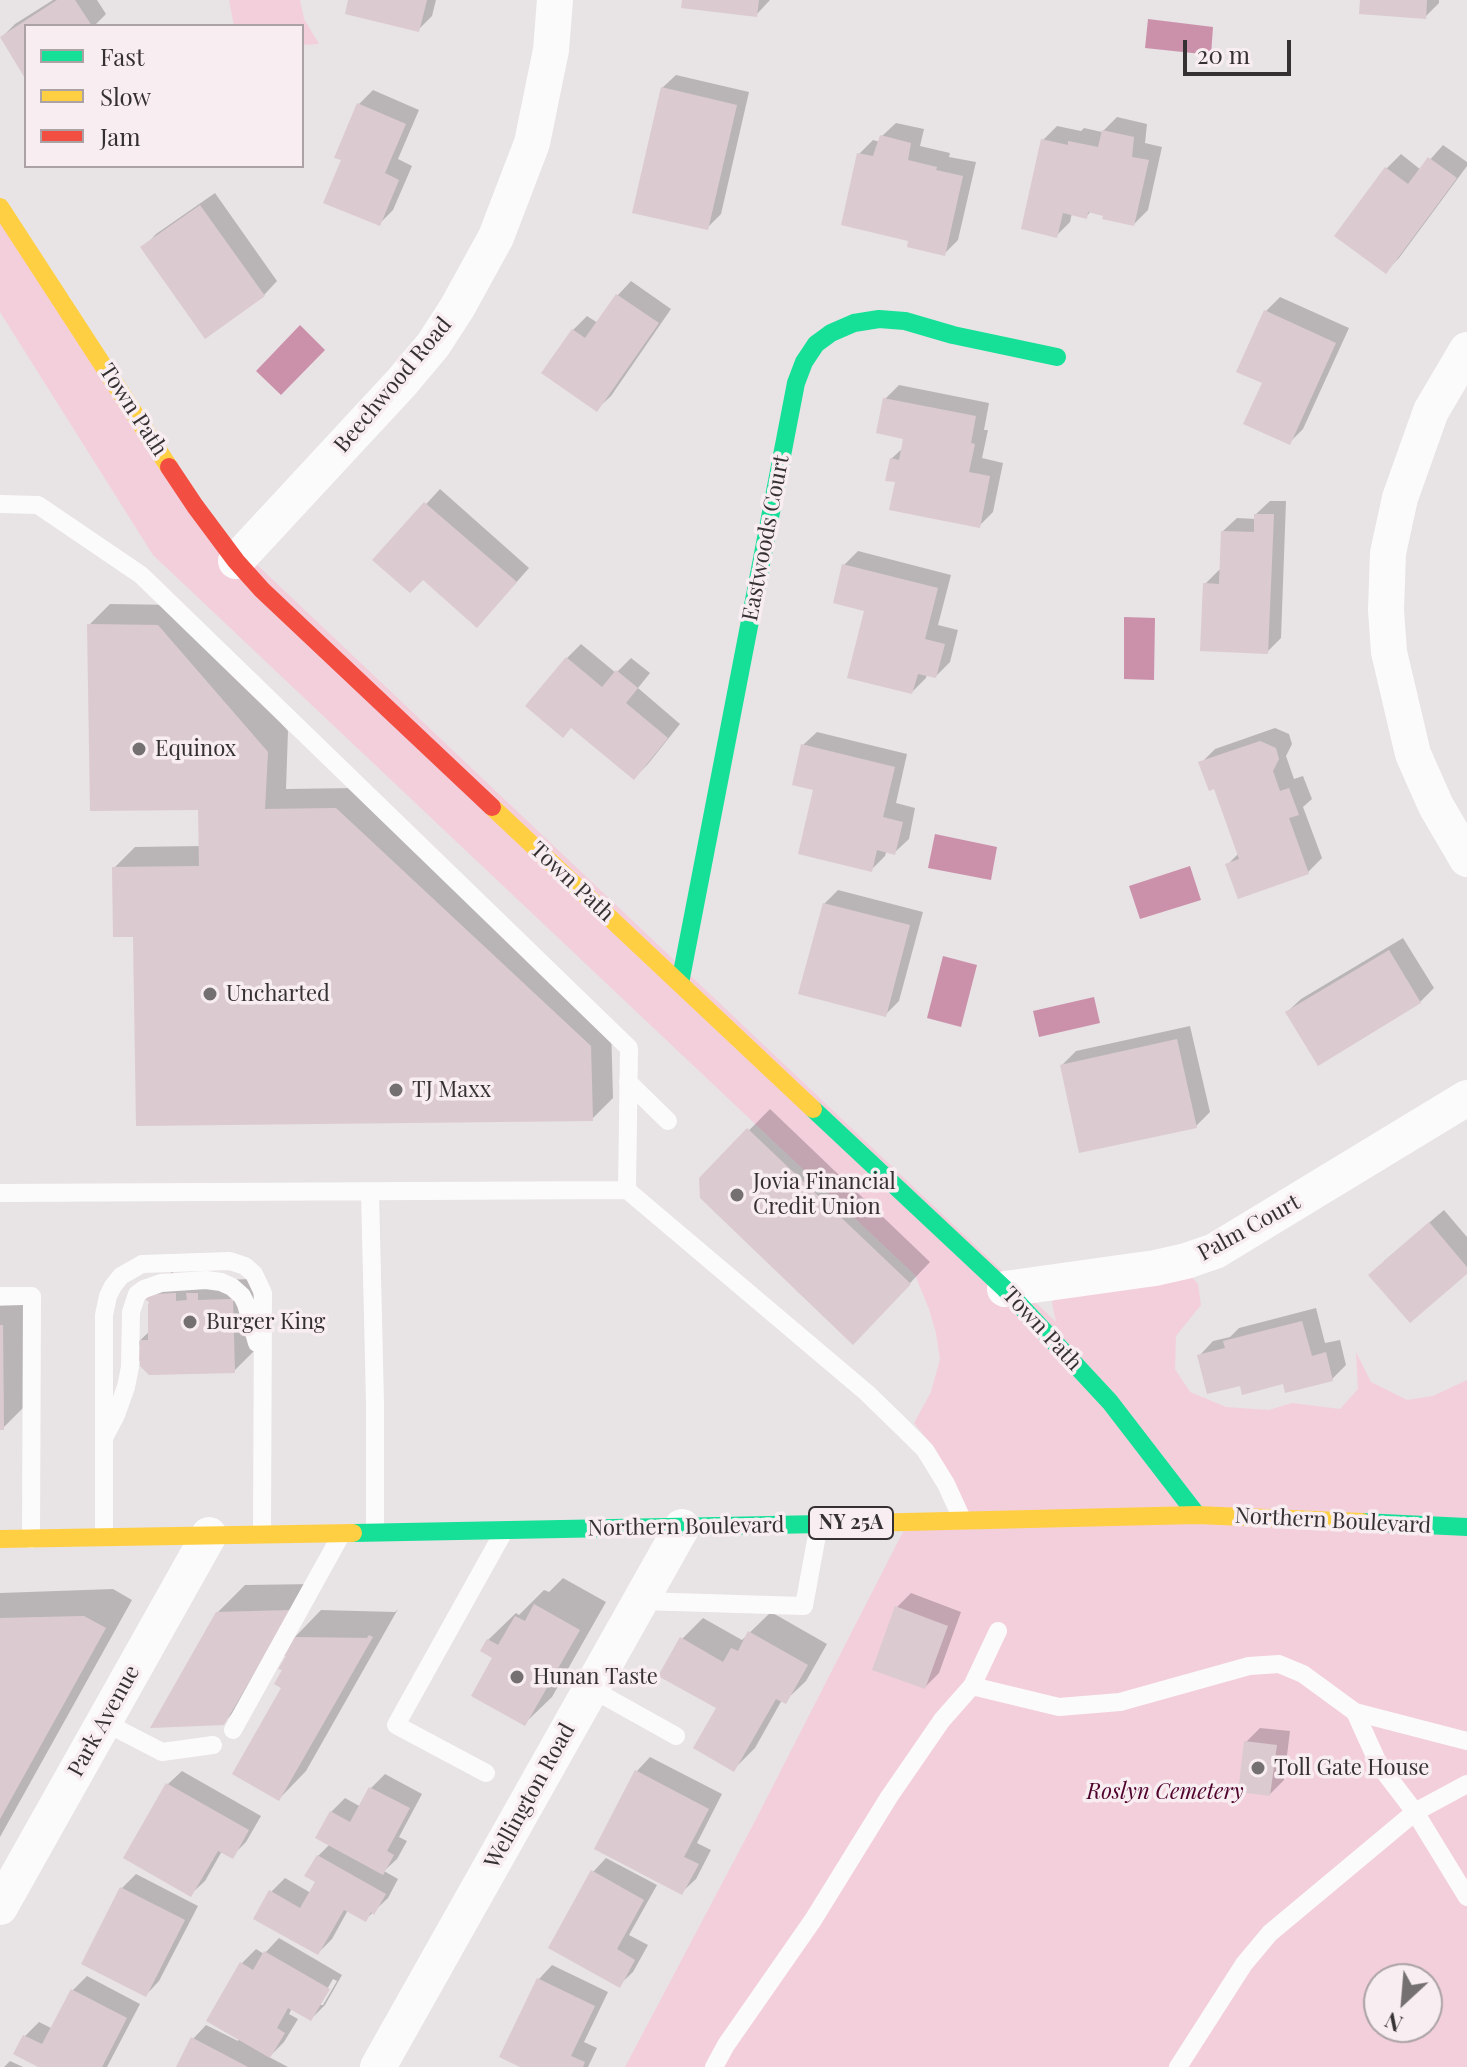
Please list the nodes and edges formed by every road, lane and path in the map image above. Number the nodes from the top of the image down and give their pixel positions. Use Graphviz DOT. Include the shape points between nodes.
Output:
graph roads {
  1 [pos="555,0"];
  2 [pos="0,207"];
  3 [pos="1467,350"];
  4 [pos="1057,357"];
  5 [pos="0,504"];
  6 [pos="236,561"];
  7 [pos="1467,859"];
  8 [pos="680,983"];
  9 [pos="628,1082"];
  10 [pos="1467,1098"];
  11 [pos="668,1121"];
  12 [pos="627,1190"];
  13 [pos="370,1191"];
  14 [pos="0,1193"];
  15 [pos="1005,1289"];
  16 [pos="0,1296"];
  17 [pos="263,1367"];
  18 [pos="104,1439"];
  19 [pos="1197,1515"];
  20 [pos="962,1520"];
  21 [pos="819,1524"];
  22 [pos="682,1527"];
  23 [pos="1467,1527"];
  24 [pos="504,1530"];
  25 [pos="375,1532"];
  26 [pos="342,1533"];
  27 [pos="262,1534"];
  28 [pos="209,1535"];
  29 [pos="104,1537"];
  30 [pos="0,1539"];
  31 [pos="31,1539"];
  32 [pos="640,1601"];
  33 [pos="998,1631"];
  34 [pos="972,1686"];
  35 [pos="590,1688"];
  36 [pos="1355,1712"];
  37 [pos="104,1722"];
  38 [pos="233,1730"];
  39 [pos="676,1736"];
  40 [pos="1467,1741"];
  41 [pos="213,1745"];
  42 [pos="486,1773"];
  43 [pos="1467,1784"];
  44 [pos="1415,1812"];
  45 [pos="1467,1897"];
  46 [pos="0,1907"];
  47 [pos="378,2067"];
  48 [pos="714,2067"];
  49 [pos="1178,2067"];
  1 -- 6 [label="street, Beechwood Road" via="532,143 496,237 457,308 402,382"];
  2 -- 6 [label="street, Town Path"];
  3 -- 7 [label="street" via="1431,411 1400,498 1388,553 1386,610 1389,652 1413,754"];
  4 -- 8 [label="street, Eastwoods Court" via="879,319 831,333 804,362"];
  5 -- 9 [label="lane" via="38,505 141,575 629,1048"];
  6 -- 8 [label="street, Town Path"];
  8 -- 15 [label="street, Town Path"];
  9 -- 11 [label="lane"];
  9 -- 12 [label="lane"];
  10 -- 15 [label="street, Palm Court" via="1215,1251 1155,1268"];
  12 -- 13 [label="lane"];
  12 -- 20 [label="lane" via="867,1393 925,1450"];
  13 -- 14 [label="lane"];
  13 -- 25 [label="lane"];
  15 -- 19 [label="street, Town Path" via="1110,1402"];
  16 -- 31 [label="lane" via="32,1296"];
  17 -- 18 [label="lane" via="246,1304 232,1287 206,1280 150,1286 134,1300 128,1377"];
  17 -- 18 [label="lane" via="263,1293 245,1266 230,1261 142,1264 121,1276 108,1296"];
  17 -- 27 [label="lane"];
  18 -- 29 [label="lane"];
  19 -- 20 [label="street, Northern Boulevard / NY 25A"];
  19 -- 23 [label="street, Northern Boulevard / NY 25A"];
  20 -- 21 [label="street, Northern Boulevard / NY 25A"];
  21 -- 22 [label="street, Northern Boulevard / NY 25A"];
  21 -- 32 [label="lane" via="804,1606"];
  22 -- 24 [label="street, Northern Boulevard / NY 25A"];
  22 -- 32 [label="street, Wellington Road"];
  24 -- 25 [label="street, Northern Boulevard / NY 25A"];
  24 -- 42 [label="lane" via="396,1725"];
  25 -- 26 [label="street, Northern Boulevard / NY 25A"];
  26 -- 27 [label="street, Northern Boulevard / NY 25A"];
  26 -- 38 [label="lane"];
  27 -- 28 [label="street, Northern Boulevard / NY 25A"];
  28 -- 29 [label="street, Northern Boulevard / NY 25A"];
  28 -- 37 [label="street, Park Avenue"];
  29 -- 31 [label="street, Northern Boulevard / NY 25A"];
  30 -- 31 [label="street, Northern Boulevard / NY 25A"];
  32 -- 35 [label="street, Wellington Road"];
  33 -- 34 [label="lane"];
  34 -- 36 [label="lane" via="1059,1707 1120,1702 1249,1666 1279,1664 1303,1674"];
  34 -- 48 [label="lane" via="889,1797"];
  35 -- 39 [label="lane"];
  35 -- 47 [label="street, Wellington Road"];
  36 -- 40 [label="lane"];
  36 -- 44 [label="lane" via="1379,1765"];
  37 -- 41 [label="lane" via="162,1752"];
  37 -- 46 [label="street, Park Avenue"];
  43 -- 44 [label="lane"];
  44 -- 45 [label="lane"];
  44 -- 49 [label="lane" via="1270,1933"];
}
